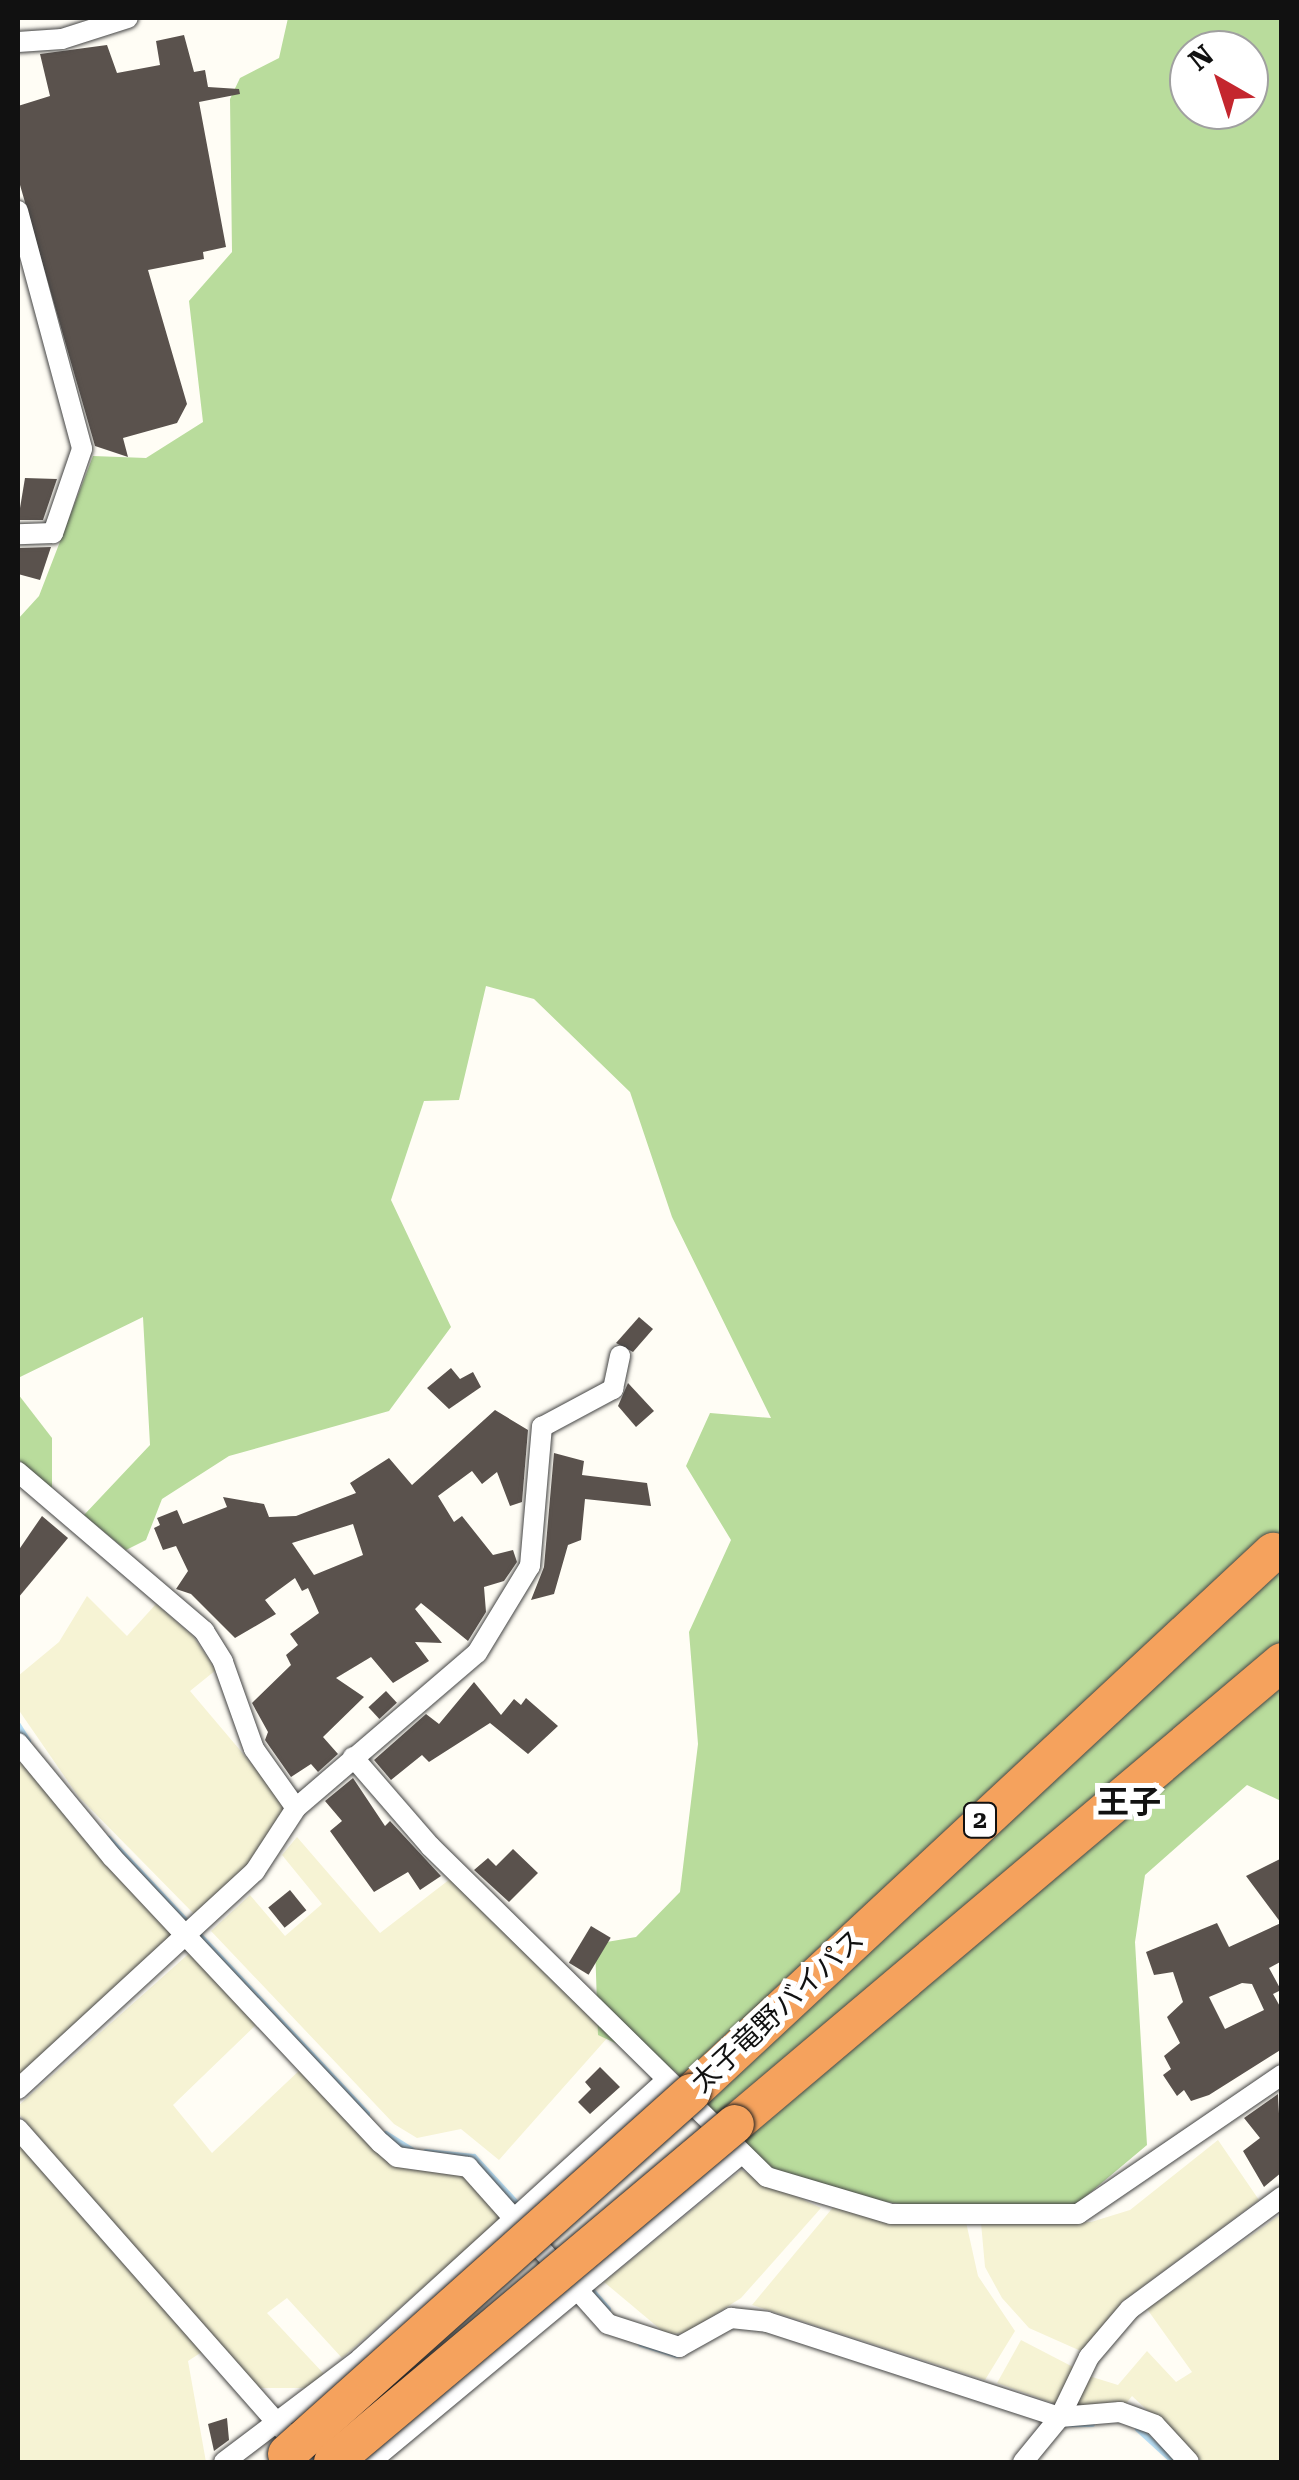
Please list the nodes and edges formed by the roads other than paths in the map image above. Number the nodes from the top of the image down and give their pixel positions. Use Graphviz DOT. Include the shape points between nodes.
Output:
graph roads {
  1 [pos="128,18"];
  2 [pos="18,42"];
  3 [pos="18,210"];
  4 [pos="18,534"];
  5 [pos="620,1356"];
  6 [pos="18,1472"];
  7 [pos="1274,1552"];
  8 [pos="1282,1662"];
  9 [pos="18,1742"];
  10 [pos="354,1756"];
  11 [pos="296,1808"];
  12 [pos="188,1937"];
  13 [pos="1280,2079"];
  14 [pos="678,2087"];
  15 [pos="18,2089"];
  16 [pos="18,2129"];
  17 [pos="737,2139"];
  18 [pos="1282,2197"];
  19 [pos="516,2219"];
  20 [pos="576,2289"];
  21 [pos="1060,2417"];
  22 [pos="274,2418"];
  23 [pos="292,2460"];
  24 [pos="224,2462"];
  25 [pos="333,2462"];
  26 [pos="370,2462"];
  27 [pos="1023,2462"];
  28 [pos="1189,2462"];
  1 -- 2 [label="street" via="62,39"];
  3 -- 4 [label="street" via="82,449 53,533"];
  5 -- 10 [label="street" via="620,1378 602,1400 571,1408 542,1427 530,1566 478,1653"];
  6 -- 11 [label="street" via="204,1631 223,1662 254,1749"];
  7 -- 14 [label="highway, 太子竜野バイパス / 2"];
  8 -- 17 [label="highway, 太子竜野バイパス"];
  9 -- 12 [label="street"];
  10 -- 11 [label="street"];
  10 -- 14 [label="street" via="430,1846"];
  11 -- 12 [label="street" via="255,1871"];
  12 -- 15 [label="street"];
  12 -- 19 [label="street" via="398,2157 468,2167"];
  13 -- 17 [label="street" via="1078,2214 892,2214 767,2177"];
  14 -- 17 [label="street"];
  14 -- 19 [label="street"];
  14 -- 23 [label="highway, 太子竜野バイパス / 2, bridge"];
  16 -- 22 [label="street"];
  17 -- 20 [label="street"];
  17 -- 25 [label="highway, 太子竜野バイパス, bridge"];
  18 -- 21 [label="street" via="1130,2309 1089,2358"];
  19 -- 20 [label="street"];
  19 -- 22 [label="street" via="311,2400"];
  20 -- 21 [label="street" via="608,2324 679,2347 731,2318 767,2322"];
  20 -- 26 [label="street"];
  21 -- 27 [label="street"];
  21 -- 28 [label="street" via="1120,2412 1155,2425"];
  22 -- 23 [label="street"];
  22 -- 24 [label="street"];
}
